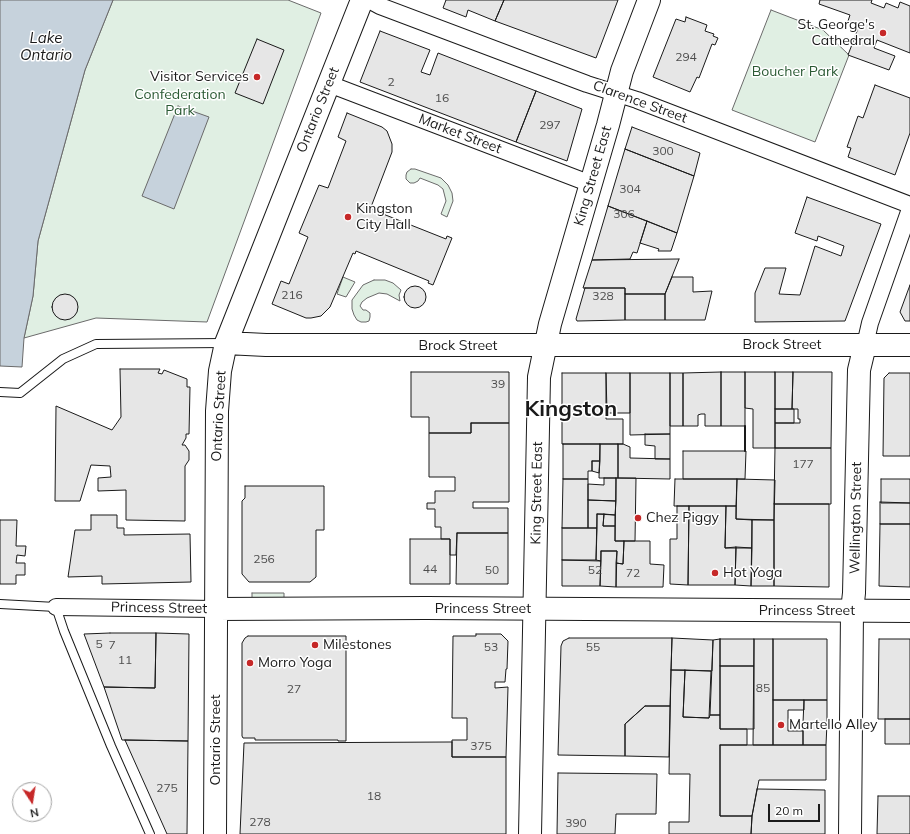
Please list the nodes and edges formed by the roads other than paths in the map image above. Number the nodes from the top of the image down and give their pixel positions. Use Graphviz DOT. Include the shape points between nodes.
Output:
graph roads {
  1 [pos="362,0"];
  2 [pos="370,0"];
  3 [pos="649,0"];
  4 [pos="329,84"];
  5 [pos="616,93"];
  6 [pos="591,184"];
  7 [pos="910,205"];
  8 [pos="910,209"];
  9 [pos="226,344"];
  10 [pos="865,345"];
  11 [pos="910,345"];
  12 [pos="545,346"];
  13 [pos="0,392"];
  14 [pos="0,604"];
  15 [pos="56,607"];
  16 [pos="216,609"];
  17 [pos="534,609"];
  18 [pos="852,611"];
  19 [pos="910,611"];
  20 [pos="150,834"];
  21 [pos="215,834"];
  22 [pos="530,834"];
  23 [pos="850,834"];
  1 -- 4 [label="main road, Ontario Street"];
  2 -- 5 [label="street, Clarence Street" via="380,6"];
  3 -- 5 [label="main road, King Street East"];
  4 -- 6 [label="street, Market Street"];
  4 -- 9 [label="main road, Ontario Street"];
  5 -- 6 [label="main road, King Street East"];
  5 -- 7 [label="street, Clarence Street"];
  6 -- 12 [label="main road, King Street East"];
  8 -- 10 [label="street, Wellington Street" via="870,323"];
  9 -- 12 [label="main road, Brock Street"];
  9 -- 13 [label="lane, Brock Street" via="96,344 63,359 20,393"];
  9 -- 16 [label="main road, Ontario Street" via="220,371 217,411"];
  10 -- 11 [label="main road, Brock Street"];
  10 -- 12 [label="main road, Brock Street"];
  10 -- 18 [label="main road, Wellington Street" via="859,370"];
  12 -- 17 [label="main road, King Street East" via="539,377"];
  14 -- 15 [label="lane"];
  15 -- 16 [label="street, Princess Street"];
  15 -- 20 [label="lane" via="108,739"];
  16 -- 17 [label="main road, Princess Street"];
  16 -- 21 [label="main road, Ontario Street"];
  17 -- 18 [label="main road, Princess Street"];
  17 -- 22 [label="main road, King Street East"];
  18 -- 19 [label="main road, Princess Street"];
  18 -- 23 [label="main road, Wellington Street"];
}
